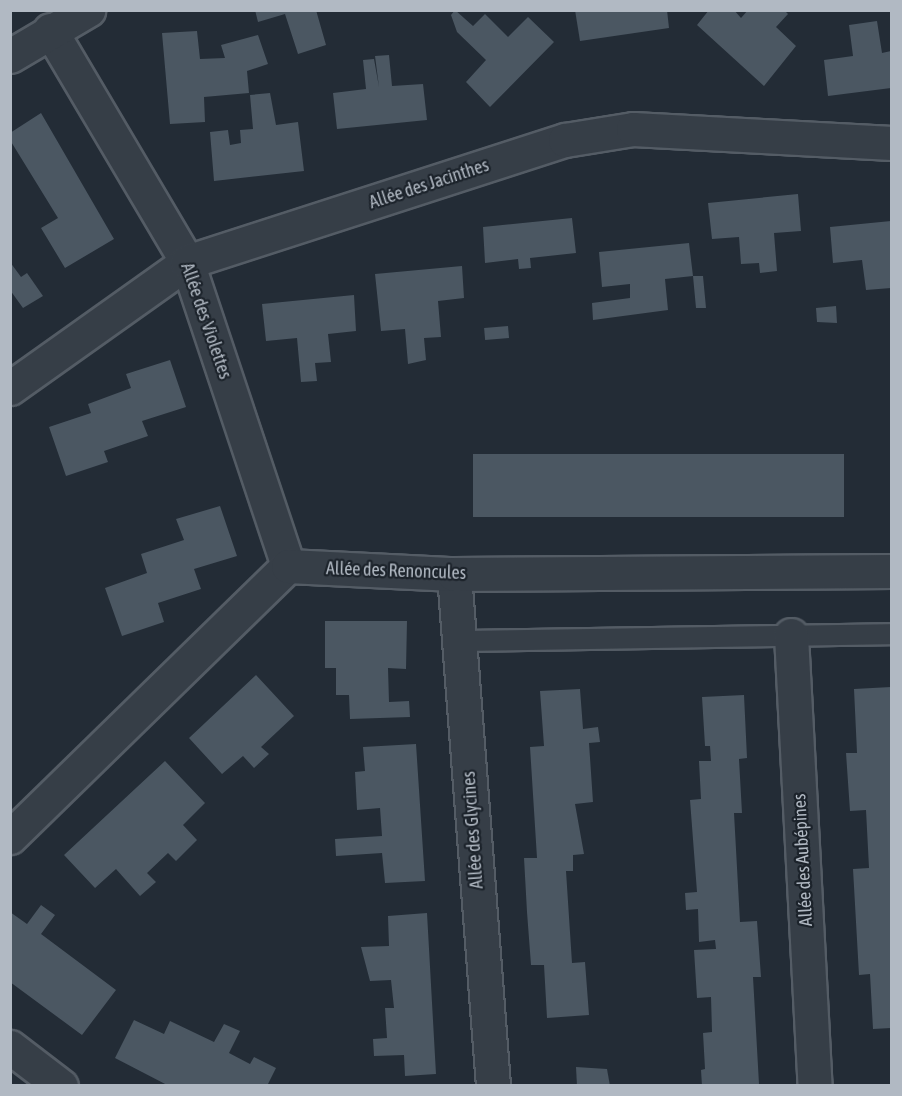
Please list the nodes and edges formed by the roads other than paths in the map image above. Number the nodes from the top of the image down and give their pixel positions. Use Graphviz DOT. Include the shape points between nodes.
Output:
graph roads {
  1 [pos="88,10"];
  2 [pos="50,30"];
  3 [pos="10,56"];
  4 [pos="891,143"];
  5 [pos="187,262"];
  6 [pos="10,388"];
  7 [pos="288,566"];
  8 [pos="891,571"];
  9 [pos="454,574"];
  10 [pos="891,634"];
  11 [pos="791,635"];
  12 [pos="459,641"];
  13 [pos="10,837"];
  14 [pos="10,1047"];
  15 [pos="61,1086"];
  16 [pos="493,1086"];
  17 [pos="815,1086"];
  1 -- 2 [label="street"];
  2 -- 3 [label="street"];
  2 -- 5 [label="street, Allée des Violettes"];
  4 -- 5 [label="street, Allée des Jacinthes" via="633,129 565,140"];
  5 -- 6 [label="street, Allée des Jacinthes"];
  5 -- 7 [label="street, Allée des Violettes"];
  7 -- 9 [label="street, Allée des Renoncules"];
  7 -- 13 [label="street"];
  8 -- 9 [label="street, Allée des Renoncules"];
  9 -- 12 [label="street, Allée des Glycines"];
  10 -- 11 [label="lane"];
  11 -- 12 [label="lane"];
  11 -- 17 [label="street, Allée des Aubépines"];
  12 -- 16 [label="street, Allée des Glycines"];
  14 -- 15 [label="street"];
}
